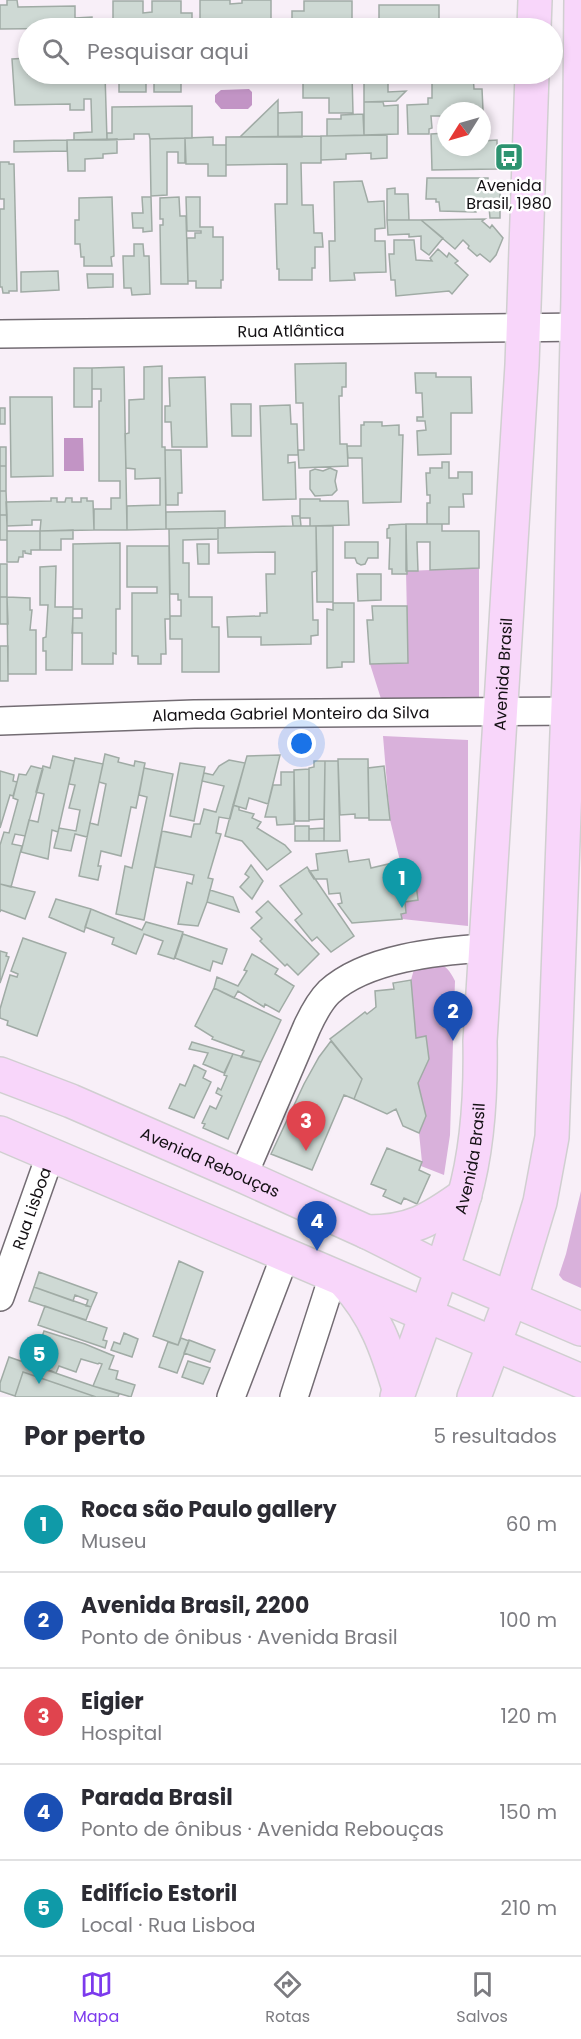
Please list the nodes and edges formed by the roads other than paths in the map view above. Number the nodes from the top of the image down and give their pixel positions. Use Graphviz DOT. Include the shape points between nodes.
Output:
graph roads {
  1 [pos="535,0"];
  2 [pos="581,0"];
  3 [pos="534,18"];
  4 [pos="532,84"];
  5 [pos="579,327"];
  6 [pos="523,328"];
  7 [pos="0,334"];
  8 [pos="575,712"];
  9 [pos="500,713"];
  10 [pos="0,721"];
  11 [pos="573,808"];
  12 [pos="486,948"];
  13 [pos="0,1074"];
  14 [pos="0,1133"];
  15 [pos="51,1153"];
  16 [pos="243,1176"];
  17 [pos="465,1195"];
  18 [pos="367,1232"];
  19 [pos="285,1256"];
  20 [pos="441,1269"];
  21 [pos="339,1279"];
  22 [pos="0,1297"];
  23 [pos="511,1298"];
  24 [pos="426,1316"];
  25 [pos="581,1329"];
  26 [pos="495,1344"];
  27 [pos="581,1381"];
  28 [pos="398,1393"];
  29 [pos="231,1397"];
  30 [pos="294,1397"];
  31 [pos="474,1397"];
  1 -- 3 [label="main road"];
  2 -- 5 [label="main road"];
  4 -- 6 [label="main road, Avenida Brasil"];
  5 -- 6 [label="street, Rua Atlântica"];
  5 -- 8 [label="main road"];
  6 -- 7 [label="street, Rua Atlântica"];
  6 -- 9 [label="main road, Avenida Brasil"];
  8 -- 9 [label="street, Alameda Gabriel Monteiro da Silva"];
  8 -- 11 [label="main road"];
  9 -- 10 [label="street, Alameda Gabriel Monteiro da Silva" via="194,714"];
  9 -- 12 [label="main road, Avenida Brasil"];
  11 -- 23 [label="main road" via="552,1137 540,1202"];
  12 -- 16 [label="street" via="447,951 369,967 328,993 307,1027"];
  12 -- 17 [label="main road, Avenida Brasil" via="479,1097"];
  13 -- 16 [label="main road, Avenida Rebouças"];
  14 -- 15 [label="main road"];
  15 -- 19 [label="main road"];
  15 -- 22 [label="street, Rua Lisboa"];
  16 -- 18 [label="main road, Avenida Rebouças"];
  17 -- 18 [label="main road" via="423,1223"];
  17 -- 20 [label="main road, Avenida Brasil"];
  18 -- 20 [label="main road, Avenida Rebouças"];
  19 -- 21 [label="main road"];
  19 -- 29 [label="street"];
  20 -- 23 [label="main road, Avenida Rebouças"];
  20 -- 24 [label="main road, Avenida Brasil"];
  21 -- 24 [label="main road"];
  21 -- 28 [label="main road" via="358,1296 376,1323"];
  21 -- 30 [label="street"];
  23 -- 25 [label="main road, Avenida Rebouças"];
  23 -- 26 [label="main road"];
  24 -- 26 [label="main road"];
  24 -- 28 [label="main road, Avenida Brasil"];
  26 -- 27 [label="main road"];
  26 -- 31 [label="main road"];
}
